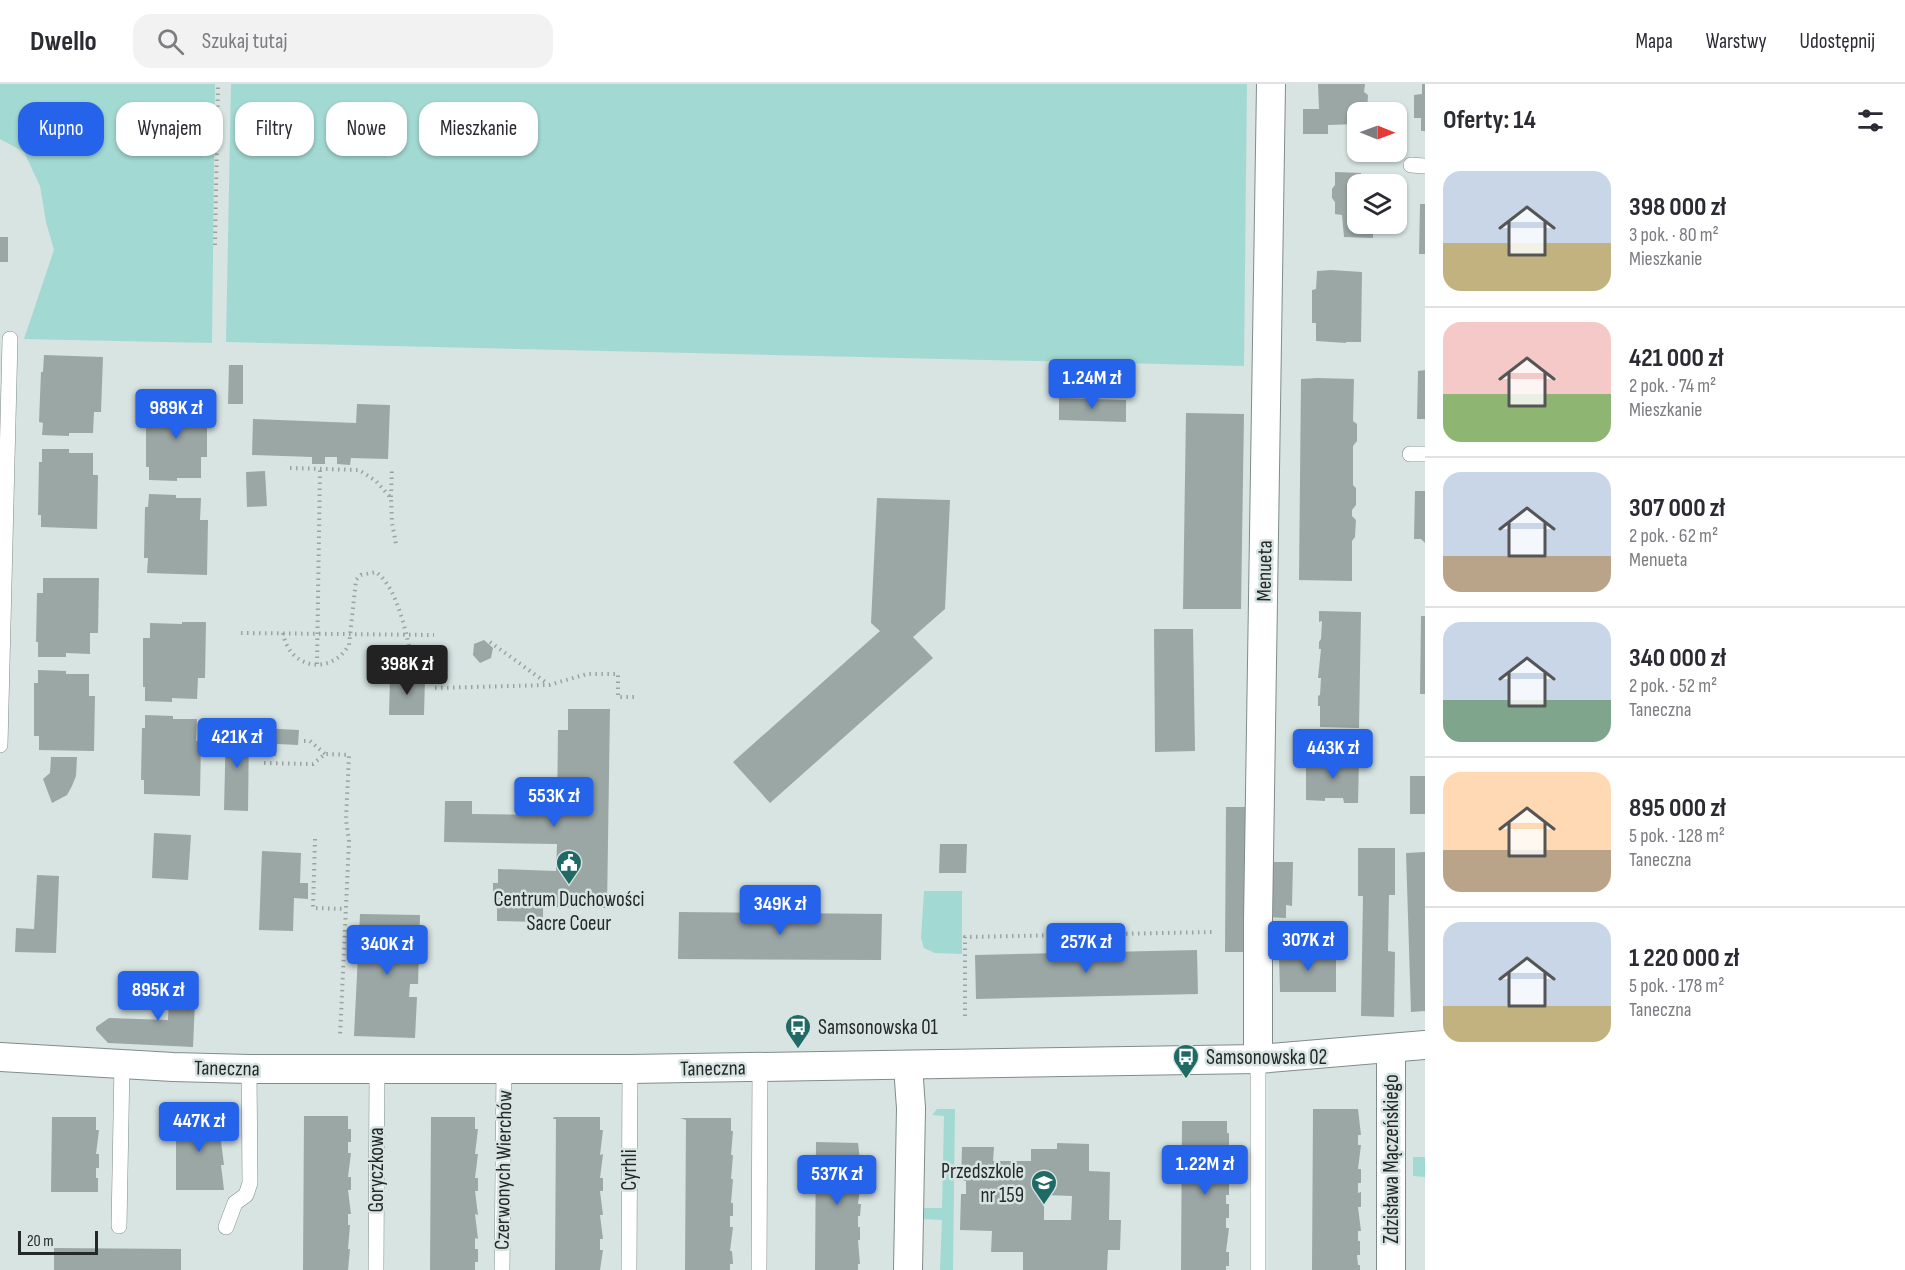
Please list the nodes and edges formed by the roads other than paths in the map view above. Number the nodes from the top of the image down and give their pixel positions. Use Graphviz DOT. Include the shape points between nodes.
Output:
graph roads {
  1 [pos="1271,84"];
  2 [pos="10,339"];
  3 [pos="0,745"];
  4 [pos="1425,1045"];
  5 [pos="1391,1048"];
  6 [pos="0,1057"];
  7 [pos="1258,1059"];
  8 [pos="122,1064"];
  9 [pos="908,1066"];
  10 [pos="760,1068"];
  11 [pos="249,1069"];
  12 [pos="504,1069"];
  13 [pos="630,1069"];
  14 [pos="376,1070"];
  15 [pos="119,1226"];
  16 [pos="226,1227"];
  17 [pos="376,1270"];
  18 [pos="502,1270"];
  19 [pos="629,1270"];
  20 [pos="759,1270"];
  21 [pos="908,1270"];
  22 [pos="1258,1270"];
  23 [pos="1391,1270"];
  1 -- 7 [label="street, Menueta"];
  2 -- 3 [label="lane"];
  4 -- 5 [label="street, Taneczna"];
  5 -- 7 [label="street, Taneczna"];
  5 -- 23 [label="street, Zdzisława Mączeńskiego"];
  6 -- 8 [label="street, Taneczna"];
  7 -- 9 [label="street, Taneczna"];
  7 -- 22 [label="lane"];
  8 -- 11 [label="street, Taneczna"];
  8 -- 15 [label="lane"];
  9 -- 10 [label="street, Taneczna"];
  9 -- 21 [label="street"];
  10 -- 13 [label="street, Taneczna"];
  10 -- 20 [label="lane"];
  11 -- 14 [label="street, Taneczna"];
  11 -- 16 [label="lane" via="250,1183 246,1195 235,1203"];
  12 -- 13 [label="street, Taneczna"];
  12 -- 14 [label="street, Taneczna"];
  12 -- 18 [label="lane, Czerwonych Wierchów"];
  13 -- 19 [label="lane, Cyrhli"];
  14 -- 17 [label="lane, Goryczkowa"];
}
